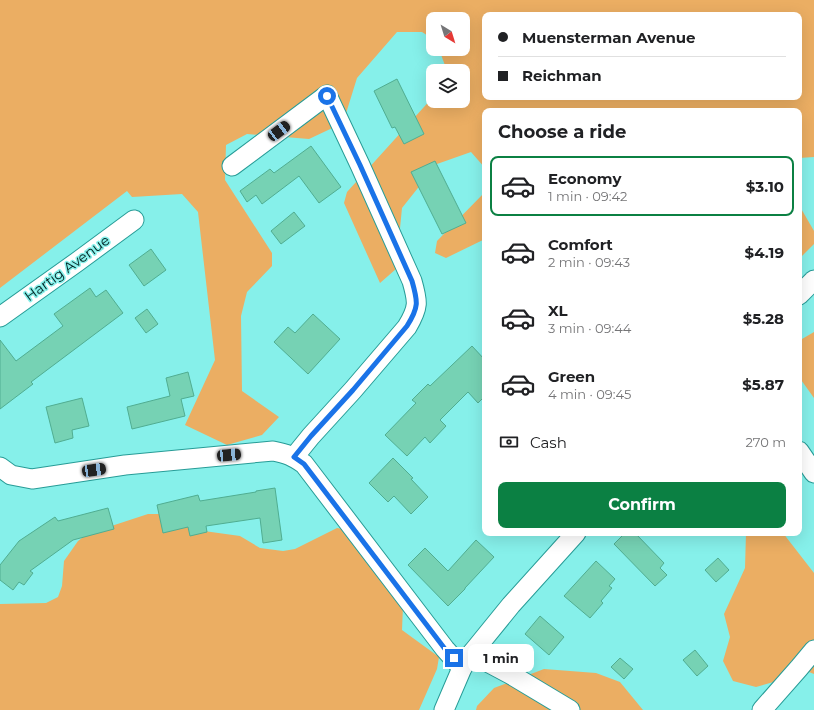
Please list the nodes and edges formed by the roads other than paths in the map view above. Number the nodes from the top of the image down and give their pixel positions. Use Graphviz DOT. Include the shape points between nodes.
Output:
graph roads {
  1 [pos="232,166"];
  2 [pos="134,220"];
  3 [pos="814,280"];
  4 [pos="802,292"];
  5 [pos="0,317"];
  6 [pos="802,455"];
  7 [pos="294,457"];
  8 [pos="0,467"];
  9 [pos="814,473"];
  10 [pos="573,536"];
  11 [pos="814,650"];
  12 [pos="467,661"];
  13 [pos="444,710"];
  14 [pos="570,710"];
  15 [pos="762,710"];
  1 -- 7 [label="street" via="327,96 415,292 417,303 414,315 407,326"];
  2 -- 5 [label="street, Hartig Avenue"];
  3 -- 4 [label="street"];
  6 -- 9 [label="street"];
  7 -- 8 [label="street" via="273,451 125,465 32,479 11,474"];
  7 -- 12 [label="street" via="304,464 445,649"];
  10 -- 12 [label="street" via="511,606"];
  11 -- 15 [label="street"];
  12 -- 13 [label="street"];
  12 -- 14 [label="street" via="478,657"];
}
